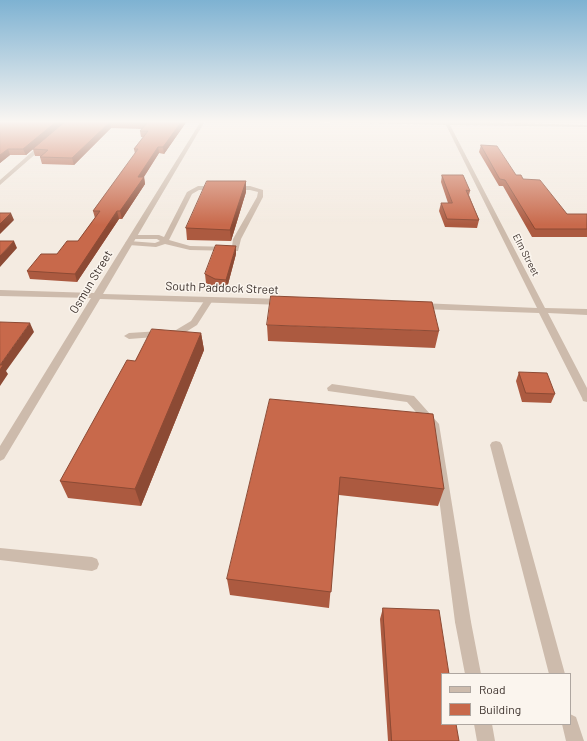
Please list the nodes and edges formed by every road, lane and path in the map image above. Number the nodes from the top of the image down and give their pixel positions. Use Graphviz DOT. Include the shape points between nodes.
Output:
graph roads {
  1 [pos="30,156"];
  2 [pos="182,156"];
  3 [pos="463,156"];
  4 [pos="0,182"];
  5 [pos="131,240"];
  6 [pos="165,241"];
  7 [pos="0,293"];
  8 [pos="97,296"];
  9 [pos="208,300"];
  10 [pos="296,302"];
  11 [pos="407,306"];
  12 [pos="543,310"];
  13 [pos="587,312"];
  14 [pos="128,336"];
  15 [pos="332,388"];
  16 [pos="587,398"];
  17 [pos="496,445"];
  18 [pos="0,456"];
  19 [pos="0,554"];
  20 [pos="92,564"];
  21 [pos="473,673"];
  22 [pos="556,673"];
  23 [pos="483,725"];
  24 [pos="571,725"];
  25 [pos="486,741"];
  26 [pos="575,741"];
  1 -- 4 [label="street"];
  2 -- 5 [label="street, Osmun Street"];
  3 -- 12 [label="street, Elm Street"];
  5 -- 6 [label="street" via="156,245"];
  5 -- 8 [label="street, Osmun Street"];
  6 -- 6 [label="street" via="189,193 198,188 250,188 261,191 237,239 235,249 189,248"];
  7 -- 8 [label="street, South Paddock Street"];
  8 -- 9 [label="street, South Paddock Street"];
  8 -- 18 [label="street, Osmun Street"];
  9 -- 10 [label="street, South Paddock Street"];
  9 -- 14 [label="street" via="194,323 178,334"];
  11 -- 12 [label="street"];
  12 -- 13 [label="street"];
  12 -- 16 [label="street, Elm Street"];
  15 -- 21 [label="street" via="410,400 435,427"];
  17 -- 22 [label="street"];
  19 -- 20 [label="street"];
  23 -- 25 [label="street"];
  24 -- 26 [label="street"];
}
